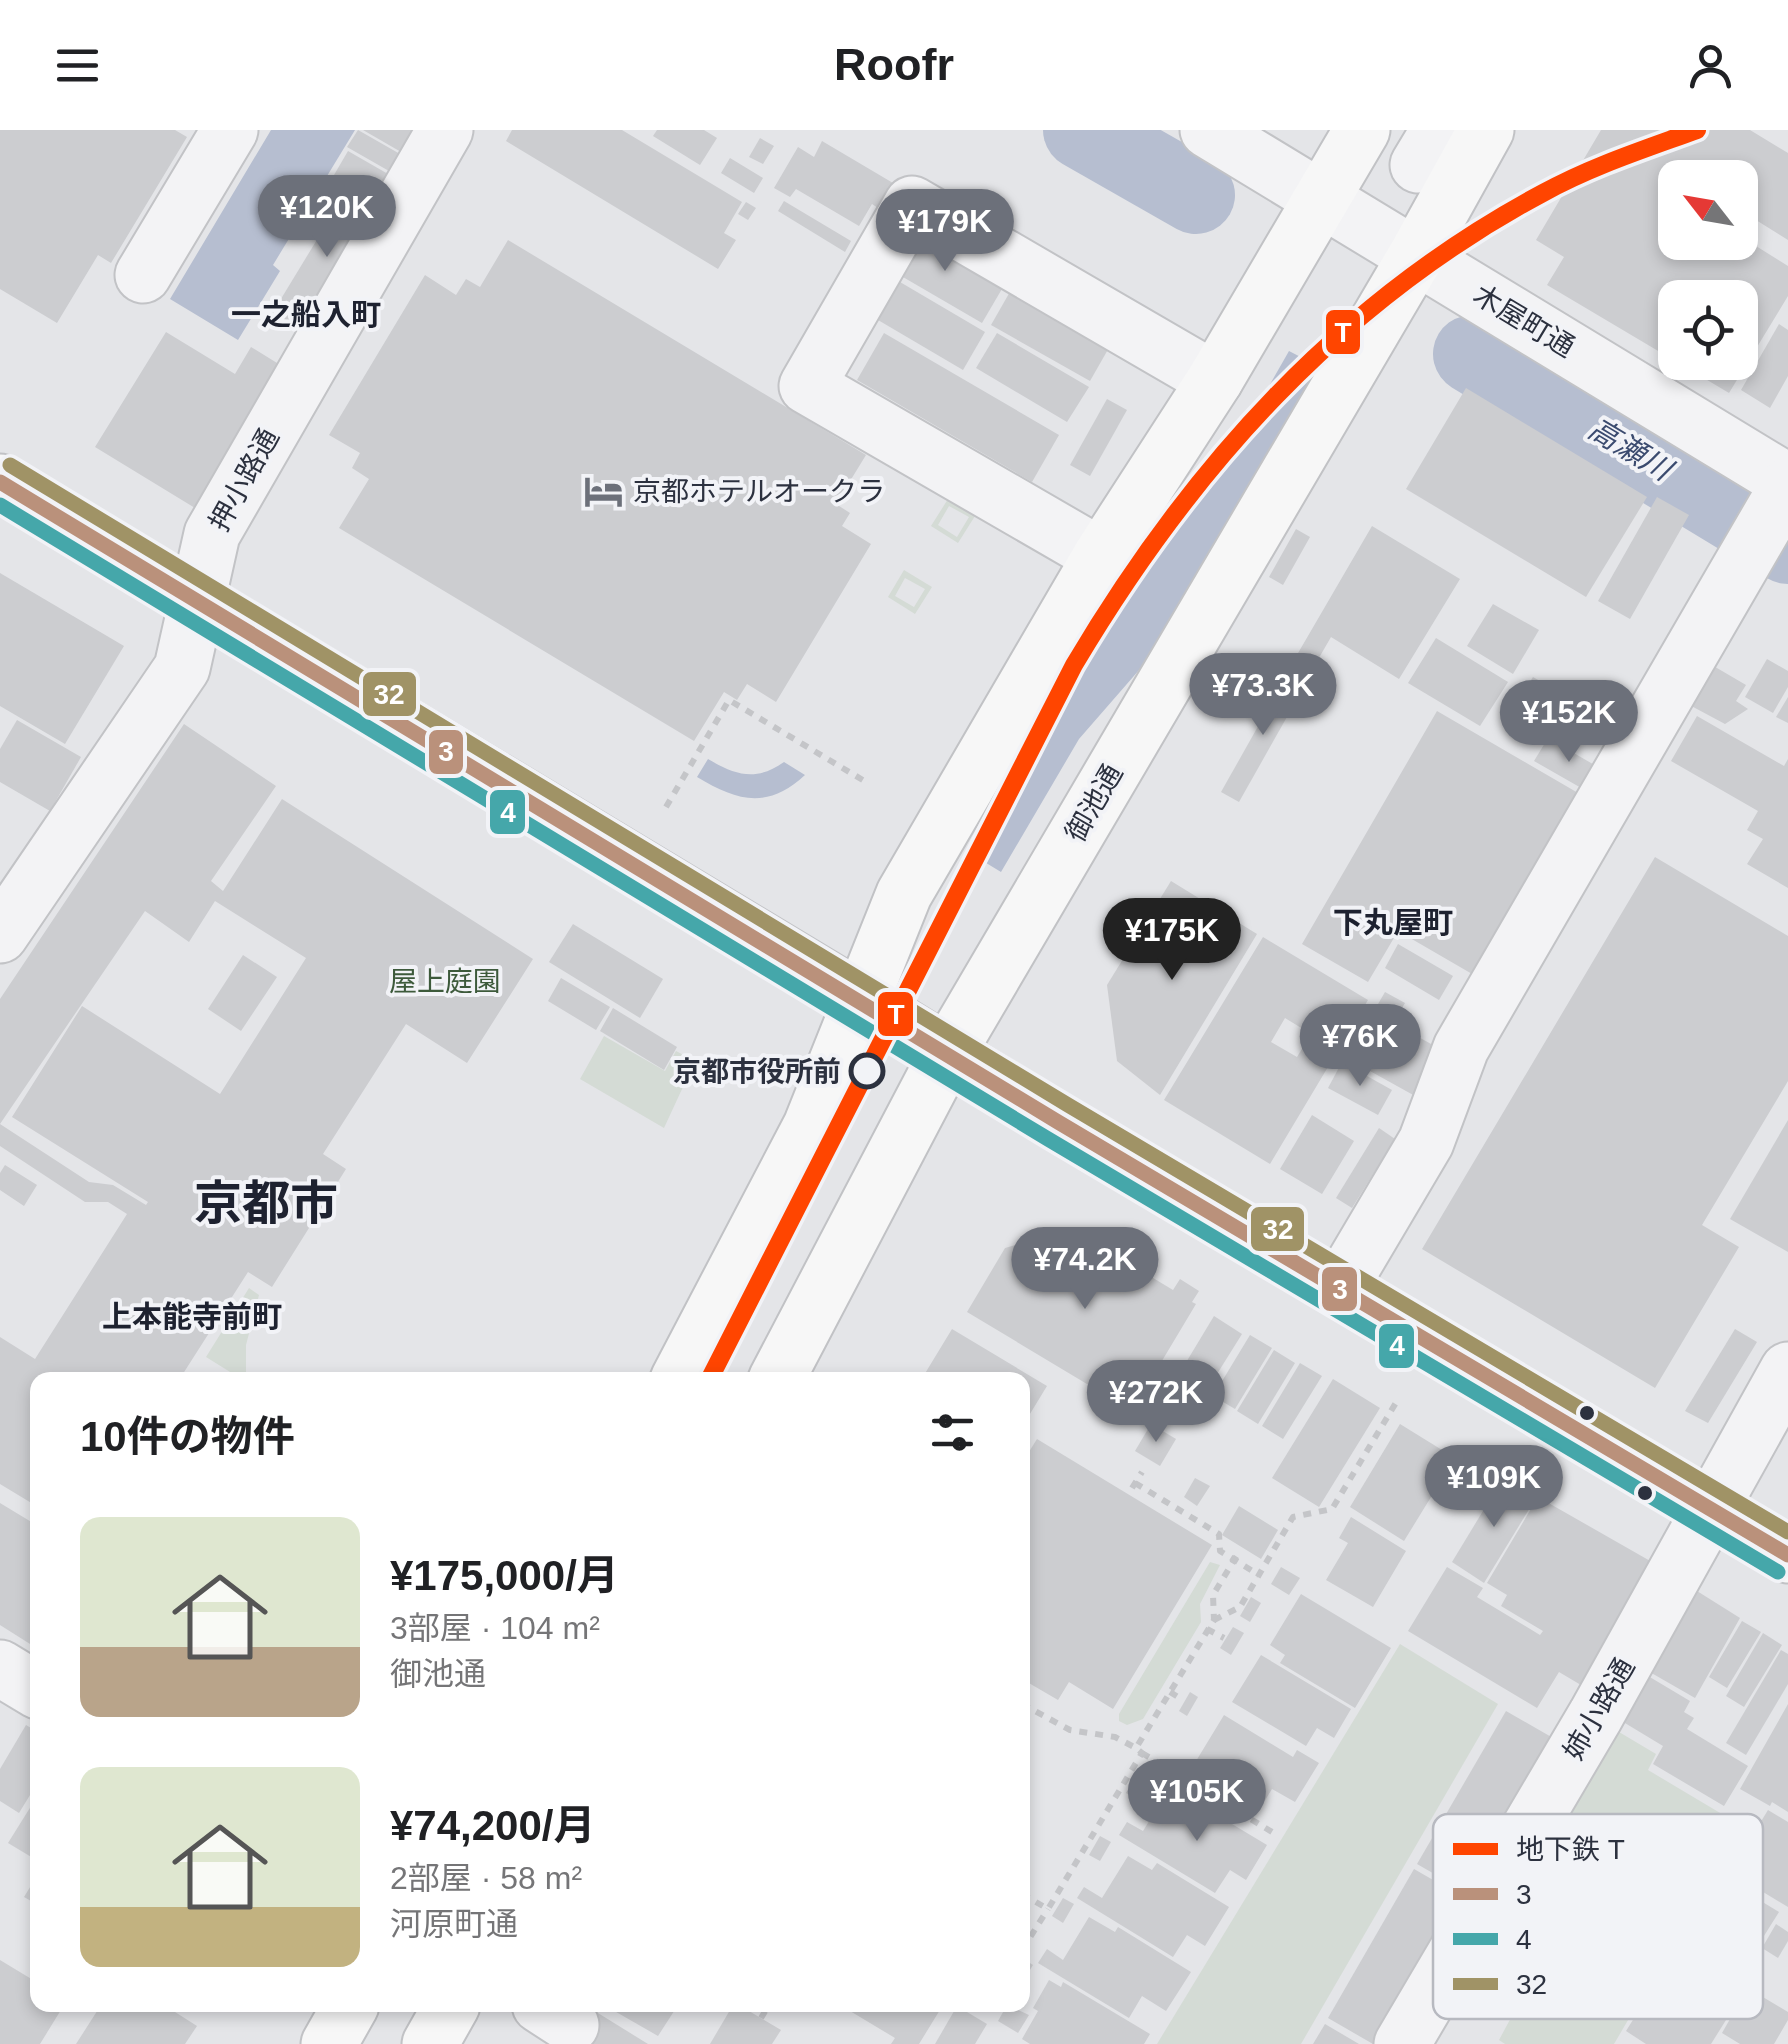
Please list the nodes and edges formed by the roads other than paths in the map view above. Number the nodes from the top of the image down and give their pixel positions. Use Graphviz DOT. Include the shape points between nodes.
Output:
graph roads {
  1 [pos="230,130"];
  2 [pos="445,130"];
  3 [pos="1208,130"];
  4 [pos="1486,130"];
  5 [pos="1406,142"];
  6 [pos="1322,199"];
  7 [pos="1416,256"];
  8 [pos="143,275"];
  9 [pos="1216,380"];
  10 [pos="0,482"];
  11 [pos="1775,505"];
  12 [pos="1101,556"];
  13 [pos="196,600"];
  14 [pos="0,935"];
  15 [pos="861,1000"];
  16 [pos="947,1054"];
  17 [pos="1339,1288"];
  18 [pos="1788,1370"];
  19 [pos="682,1372"];
  20 [pos="780,1372"];
  21 [pos="1710,1509"];
  22 [pos="1788,1555"];
  23 [pos="0,1668"];
  24 [pos="30,1686"];
  25 [pos="1538,1814"];
  26 [pos="1433,1991"];
  27 [pos="347,2012"];
  28 [pos="448,2012"];
  29 [pos="329,2044"];
  30 [pos="430,2044"];
  31 [pos="1402,2044"];
  1 -- 8 [label="street"];
  2 -- 13 [label="street, 押小路通" via="212,534"];
  3 -- 6 [label="street, 木屋町通"];
  4 -- 7 [label="main road, 御池通"];
  5 -- 6 [label="main road"];
  6 -- 7 [label="street, 木屋町通"];
  6 -- 9 [label="main road"];
  7 -- 11 [label="street, 木屋町通"];
  7 -- 16 [label="main road, 御池通"];
  9 -- 12 [label="main road"];
  9 -- 12 [label="street" via="912,204 806,386"];
  10 -- 13 [label="main road"];
  11 -- 17 [label="street" via="1461,1048 1426,1142"];
  12 -- 15 [label="main road" via="904,894"];
  13 -- 14 [label="street, 押小路通" via="182,668"];
  13 -- 15 [label="main road"];
  15 -- 16 [label="main road"];
  15 -- 19 [label="main road" via="811,1126"];
  16 -- 17 [label="main road"];
  16 -- 20 [label="main road, 御池通"];
  17 -- 21 [label="main road"];
  18 -- 21 [label="street, 姉小路通"];
  21 -- 22 [label="main road"];
  21 -- 25 [label="street, 姉小路通"];
  23 -- 24 [label="street"];
  26 -- 31 [label="street, 姉小路通"];
  27 -- 29 [label="main road"];
  28 -- 30 [label="main road"];
}
